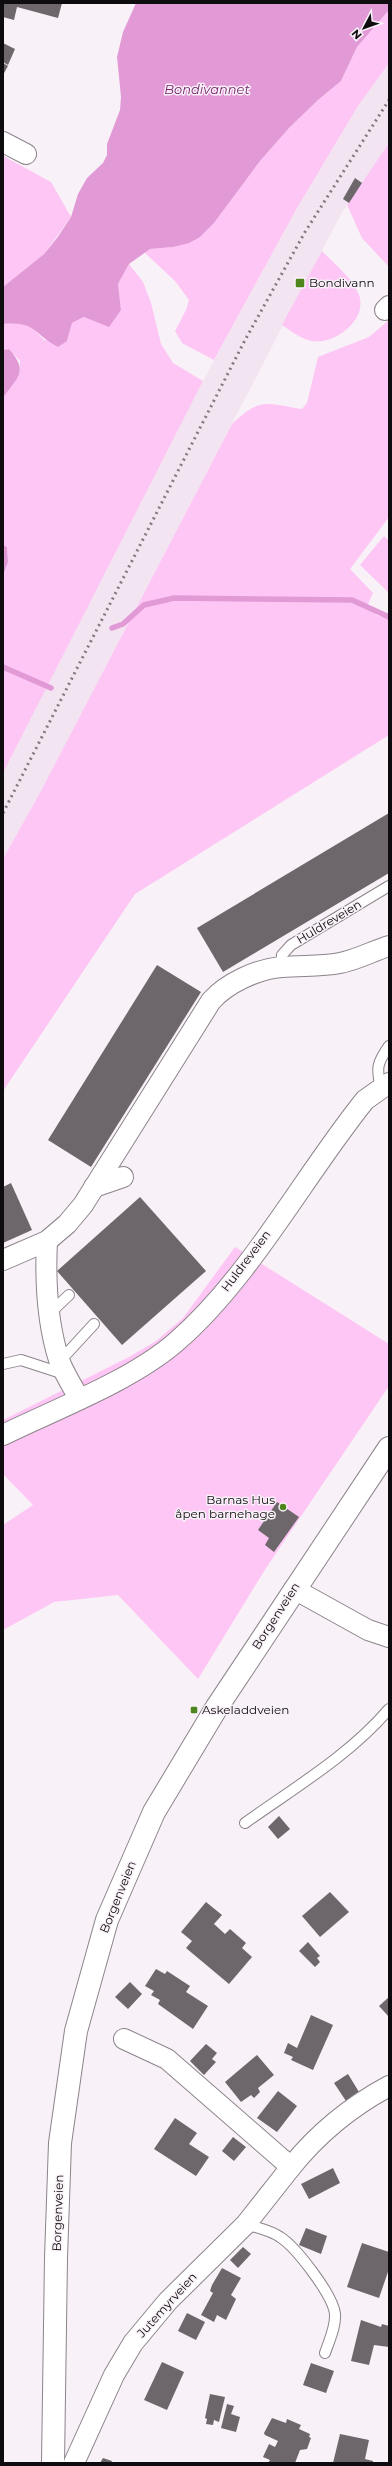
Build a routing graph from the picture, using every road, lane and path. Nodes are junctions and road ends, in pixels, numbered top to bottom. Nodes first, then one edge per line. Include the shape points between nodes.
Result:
1 (3, 142) edge
2 (26, 154) dead end
3 (389, 886) edge
4 (389, 946) edge
5 (281, 966) junction
6 (389, 1046) edge
7 (385, 1085) edge
8 (123, 1177) dead end
9 (94, 1187) junction
10 (47, 1241) junction
11 (3, 1260) edge
12 (69, 1295) dead end
13 (50, 1313) junction
14 (94, 1324) dead end
15 (3, 1364) edge
16 (64, 1369) junction
17 (79, 1398) junction
18 (3, 1434) edge
19 (389, 1448) edge
20 (294, 1589) junction
21 (389, 1637) edge
22 (389, 1709) edge
23 (245, 1823) dead end
24 (124, 2039) dead end
25 (389, 2086) edge
26 (291, 2167) junction
27 (246, 2224) junction
28 (325, 2353) dead end
29 (53, 2463) edge
30 (74, 2463) edge

1 - 2 street
3 - 5 lane, Huldreveien via 291,945 282,955
4 - 5 street via 342,963
5 - 9 street via 234,983 219,992 211,1001
6 - 7 lane, Huldreveien via 379,1060 377,1072
7 - 17 street, Huldreveien via 365,1100 351,1117 238,1274 198,1321 158,1356
8 - 9 street
9 - 10 street via 67,1224
10 - 11 street
10 - 13 street via 45,1276
12 - 13 lane
13 - 16 street
14 - 16 lane
15 - 16 lane via 21,1360
16 - 17 street
17 - 18 street, Huldreveien
19 - 20 street, Borgenveien
20 - 21 street via 368,1630
20 - 29 street, Borgenveien via 217,1707 154,1812 105,1928 76,2031 60,2143
22 - 23 lane via 352,1745
24 - 26 street via 167,2059
25 - 26 street, Jutemyrveien via 366,2098 314,2139
26 - 27 street, Jutemyrveien
27 - 28 lane via 271,2232 289,2244 328,2294 335,2313 334,2327
27 - 30 street, Jutemyrveien via 168,2301 133,2343 114,2375

